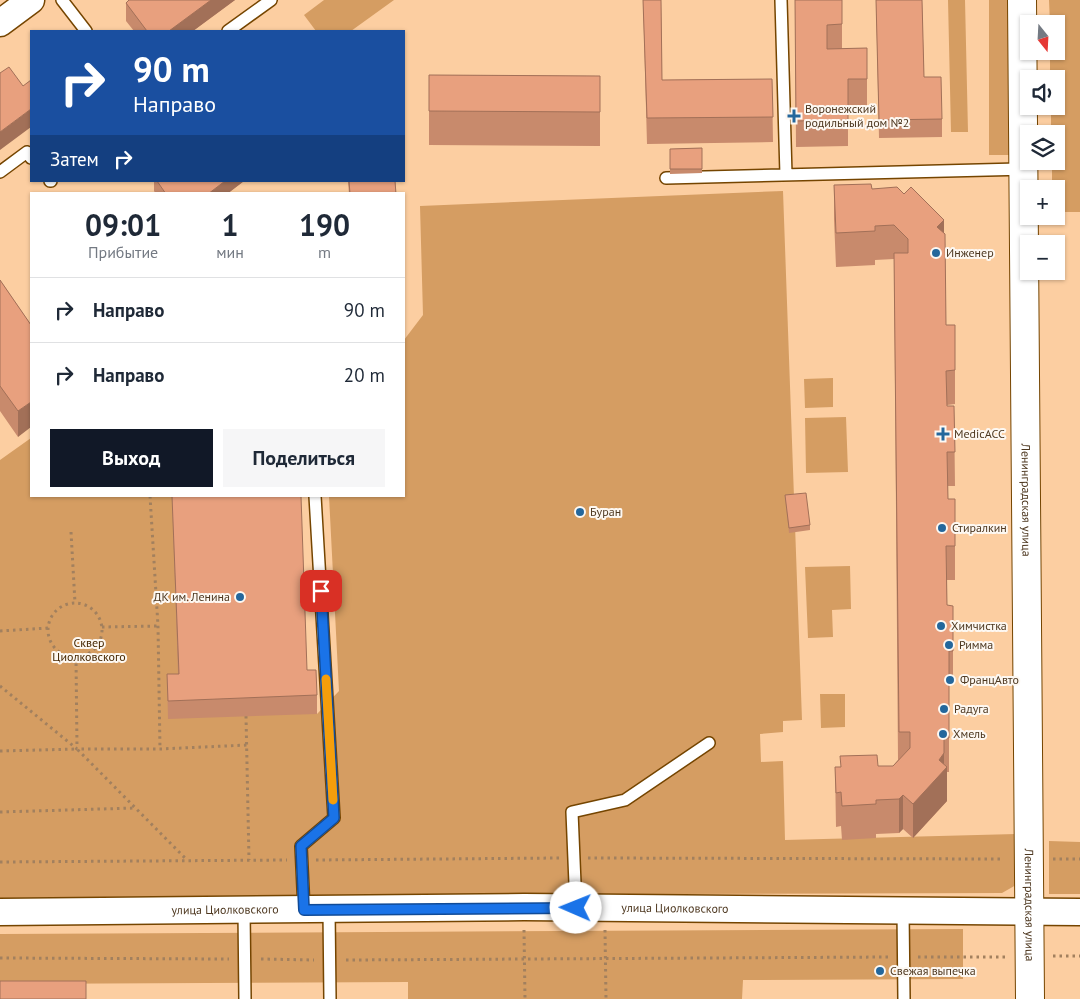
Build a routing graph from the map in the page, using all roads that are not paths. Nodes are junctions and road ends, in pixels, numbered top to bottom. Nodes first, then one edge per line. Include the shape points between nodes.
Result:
1 (32, 0) edge
2 (62, 0) edge
3 (271, 0) edge
4 (781, 0) edge
5 (1022, 0) edge
6 (0, 24) edge
7 (85, 30) edge
8 (229, 30) edge
9 (1023, 125) edge
10 (30, 157) edge
11 (1020, 169) edge
12 (1023, 170) edge
13 (0, 172) edge
14 (786, 175) junction
15 (666, 178) dead end
16 (315, 497) edge
17 (709, 743) dead end
18 (576, 908) junction
19 (244, 910) junction
20 (316, 910) junction
21 (903, 910) junction
22 (1030, 910) junction
23 (0, 912) edge
24 (1080, 912) edge
25 (245, 999) edge
26 (330, 999) edge
27 (904, 999) edge
28 (1030, 999) edge

1 - 6 street
2 - 7 lane
3 - 8 lane
4 - 14 lane
5 - 9 main road, Ленинградская улица
10 - 13 lane via 26,152
11 - 14 lane
12 - 22 main road, Ленинградская улица
14 - 15 lane
16 - 20 lane via 334,818 301,846 301,860
17 - 18 lane via 626,800 572,812
18 - 20 street, улица Циолковского
18 - 21 street, улица Циолковского
19 - 20 street, улица Циолковского
19 - 23 street, улица Циолковского
19 - 25 lane
20 - 26 lane via 329,960
21 - 22 street, улица Циолковского
21 - 27 lane
22 - 24 street, улица Циолковского
22 - 28 main road, Ленинградская улица

